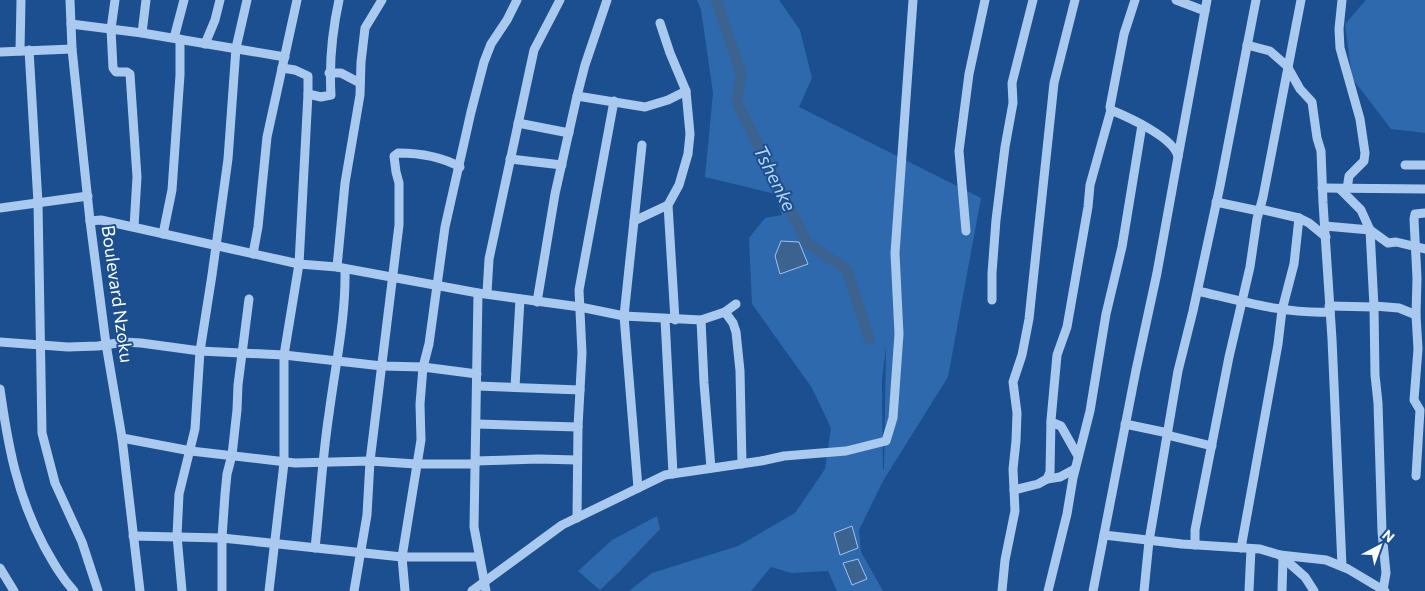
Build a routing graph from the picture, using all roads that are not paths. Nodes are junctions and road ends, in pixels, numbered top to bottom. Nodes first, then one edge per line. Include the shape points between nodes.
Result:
1 (21, 0) edge
2 (70, 0) edge
3 (115, 0) edge
4 (146, 0) edge
5 (184, 0) edge
6 (220, 0) edge
7 (248, 0) edge
8 (297, 0) edge
9 (339, 0) edge
10 (382, 0) edge
11 (517, 0) edge
12 (560, 0) edge
13 (607, 0) edge
14 (913, 0) edge
15 (985, 0) edge
16 (1033, 0) edge
17 (1075, 0) edge
18 (1135, 0) edge
19 (1176, 0) edge
20 (1207, 0) edge
21 (1256, 0) edge
22 (1301, 0) edge
23 (1342, 0) edge
24 (1204, 10) junction
25 (660, 23) dead end
26 (71, 24) junction
27 (111, 29) junction
28 (142, 33) junction
29 (177, 38) junction
30 (205, 44) junction
31 (1247, 45) junction
32 (236, 48) junction
33 (72, 49) junction
34 (25, 51) junction
35 (0, 52) edge
36 (285, 57) junction
37 (1287, 66) junction
38 (282, 68) junction
39 (329, 73) junction
40 (360, 83) junction
41 (686, 91) junction
42 (308, 94) junction
43 (577, 96) junction
44 (614, 101) junction
45 (1111, 110) junction
46 (518, 123) junction
47 (1142, 125) junction
48 (569, 133) junction
49 (642, 145) dead end
50 (1178, 157) junction
51 (510, 158) junction
52 (562, 165) junction
53 (1405, 165) dead end
54 (1425, 165) edge
55 (460, 167) junction
56 (1322, 188) junction
57 (1343, 189) junction
58 (1425, 189) edge
59 (88, 196) junction
60 (1216, 202) junction
61 (38, 203) junction
62 (668, 206) junction
63 (0, 208) edge
64 (1259, 210) junction
65 (1425, 213) edge
66 (1299, 218) junction
67 (90, 221) junction
68 (634, 221) junction
69 (1309, 223) junction
70 (1325, 226) junction
71 (134, 227) junction
72 (1370, 230) junction
73 (966, 231) dead end
74 (164, 234) junction
75 (1326, 237) junction
76 (216, 246) junction
77 (1420, 248) edge
78 (253, 254) junction
79 (299, 264) junction
80 (341, 268) junction
81 (393, 278) junction
82 (436, 285) junction
83 (1198, 291) junction
84 (482, 293) junction
85 (249, 299) dead end
86 (520, 300) junction
87 (992, 300) dead end
88 (1241, 301) junction
89 (537, 302) junction
90 (736, 304) dead end
91 (1374, 306) junction
92 (580, 307) junction
93 (1330, 309) junction
94 (1282, 310) junction
95 (725, 312) junction
96 (1416, 315) junction
97 (624, 316) junction
98 (665, 319) junction
99 (675, 320) junction
100 (701, 320) junction
101 (0, 342) edge
102 (106, 344) junction
103 (42, 345) junction
104 (1421, 347) edge
105 (200, 351) junction
106 (243, 354) junction
107 (284, 355) junction
108 (336, 361) junction
109 (382, 366) junction
110 (423, 367) junction
111 (477, 374) junction
112 (477, 386) junction
113 (515, 387) junction
114 (0, 388) edge
115 (580, 390) junction
116 (1051, 422) junction
117 (477, 424) junction
118 (1125, 424) junction
119 (578, 427) junction
120 (1167, 434) junction
121 (122, 438) junction
122 (1212, 446) junction
123 (191, 451) junction
124 (232, 455) junction
125 (1078, 456) junction
126 (577, 460) junction
127 (370, 461) junction
128 (284, 463) junction
129 (322, 463) junction
130 (475, 463) junction
131 (416, 464) junction
132 (742, 464) junction
133 (711, 468) junction
134 (1075, 469) junction
135 (673, 474) junction
136 (1416, 476) dead end
137 (1047, 479) junction
138 (638, 488) junction
139 (1014, 490) junction
140 (577, 518) junction
141 (1104, 535) junction
142 (133, 536) junction
143 (177, 536) junction
144 (222, 538) junction
145 (1149, 540) junction
146 (274, 543) junction
147 (1195, 545) junction
148 (315, 548) junction
149 (1241, 548) junction
150 (1251, 549) junction
151 (362, 552) junction
152 (402, 557) junction
153 (479, 557) junction
154 (1282, 557) junction
155 (1342, 566) junction
156 (0, 568) edge
157 (486, 587) edge
158 (14, 591) edge
159 (74, 591) edge
160 (98, 591) edge
161 (140, 591) edge
162 (182, 591) edge
163 (222, 591) edge
164 (269, 591) edge
165 (354, 591) edge
166 (405, 591) edge
167 (472, 591) edge
168 (1002, 591) edge
169 (1048, 591) edge
170 (1093, 591) edge
171 (1144, 591) edge
172 (1249, 591) edge
173 (1282, 591) edge
174 (1314, 591) edge
175 (1384, 591) edge

1 - 34 street
2 - 26 street, Boulevard Nzoku
3 - 27 street
4 - 28 street
5 - 29 street
6 - 30 street
7 - 32 street
8 - 36 street
9 - 39 street
10 - 40 street via 365,28
11 - 55 street via 484,62
12 - 46 street via 534,50
13 - 43 street
14 - 132 street via 895,253 899,334 893,418 886,441 846,451 784,456
15 - 73 street via 969,74 959,151
16 - 87 street via 1012,83 1013,103 996,220
17 - 139 street via 1054,83 1029,319 1013,382 1017,413
18 - 45 street via 1124,34
19 - 24 street
20 - 24 street
21 - 31 street
22 - 37 street
23 - 57 street via 1340,48 1360,119 1365,153 1364,161 1349,176
24 - 50 street
25 - 41 street
26 - 27 street
26 - 33 street, Boulevard Nzoku
27 - 28 street
27 - 71 street via 113,68 116,72 130,74 137,177
28 - 29 street
29 - 30 street
29 - 74 street via 180,75 172,190
30 - 32 street
31 - 37 street via 1270,51
31 - 60 street
32 - 36 street
32 - 76 street via 228,159
33 - 34 street
33 - 59 street, Boulevard Nzoku
34 - 35 street
34 - 61 street
36 - 38 street
37 - 56 street via 1312,102 1321,151
37 - 64 street
38 - 42 street via 308,76
38 - 78 street via 267,137
39 - 40 street via 341,73
39 - 42 street via 330,96
40 - 80 street via 345,184
41 - 44 street via 645,106
41 - 62 street via 690,134 688,154 679,185
42 - 79 street
43 - 44 street
43 - 48 street
44 - 92 street via 583,265
45 - 47 street
45 - 116 street via 1090,186 1067,327 1057,355
46 - 48 street
46 - 51 street
47 - 50 street via 1176,150
47 - 125 street via 1122,247
48 - 52 street
49 - 68 street
50 - 118 street
51 - 52 street
51 - 84 street
52 - 89 street
53 - 54 street
55 - 81 street via 409,153 398,152 394,156 399,183 399,225
55 - 82 street
56 - 57 street
56 - 70 street
57 - 58 street
57 - 72 street via 1362,210
59 - 61 street
59 - 67 street, Boulevard Nzoku
60 - 64 street
60 - 83 street
61 - 63 street
61 - 103 street
62 - 68 street
62 - 99 street
64 - 66 street
64 - 88 street
65 - 77 street via 1414,216
66 - 69 street
66 - 94 street via 1294,264
67 - 71 street
67 - 102 street, Boulevard Nzoku
68 - 97 street
69 - 70 street
69 - 75 street
70 - 72 street
70 - 75 street
71 - 74 street
72 - 77 street via 1388,243
72 - 91 street
74 - 76 street
75 - 93 street
76 - 78 street
76 - 105 street
77 - 96 street
78 - 79 street
79 - 80 street
79 - 107 street
80 - 81 street
80 - 108 street via 345,290
81 - 82 street
81 - 109 street
82 - 84 street
82 - 110 street
83 - 88 street
83 - 120 street via 1178,371
84 - 86 street
84 - 111 street
85 - 106 street
86 - 89 street
86 - 113 street
88 - 94 street
88 - 122 street
89 - 92 street
90 - 95 street
91 - 93 street
91 - 96 street via 1399,308
91 - 175 street via 1386,573
92 - 97 street
92 - 115 street
93 - 94 street
93 - 155 street
94 - 149 street
95 - 100 street
95 - 132 street via 736,332
96 - 104 street
97 - 98 street
97 - 138 street
98 - 99 street
98 - 135 street
99 - 100 street
100 - 133 street
101 - 103 street
102 - 103 street via 89,347
102 - 105 street via 141,343
102 - 121 street, Boulevard Nzoku
103 - 160 street via 41,419 44,440 55,483 82,542
104 - 136 street via 1414,400 1420,410
105 - 106 street
105 - 123 street
106 - 107 street
106 - 124 street
107 - 108 street
107 - 128 street
108 - 109 street
108 - 129 street
109 - 110 street
109 - 127 street
110 - 111 street
110 - 131 street via 421,440
111 - 112 street
112 - 113 street
112 - 117 street
113 - 115 street
114 - 159 street via 8,446 22,499 61,576
115 - 119 street
116 - 125 street via 1061,426
116 - 137 street
117 - 119 street
117 - 130 street
118 - 120 street
118 - 141 street
119 - 126 street
120 - 122 street
120 - 145 street
121 - 123 street
121 - 142 street, Boulevard Nzoku
122 - 147 street
123 - 124 street
123 - 143 street via 182,480
124 - 128 street
124 - 144 street
125 - 134 street
126 - 130 street
126 - 140 street
127 - 129 street
127 - 131 street
127 - 151 street
128 - 129 street
128 - 146 street
129 - 148 street
130 - 131 street
130 - 153 street via 474,527
131 - 152 street
132 - 133 street
133 - 135 street
134 - 137 street
134 - 169 street
135 - 138 street
137 - 139 street
138 - 140 street
139 - 168 street via 1015,511
140 - 157 street via 540,541
141 - 145 street
141 - 170 street
142 - 143 street
142 - 161 street, Boulevard Nzoku
143 - 144 street
143 - 162 street
144 - 146 street
144 - 163 street
145 - 147 street
145 - 171 street
146 - 148 street
146 - 164 street
147 - 149 street
148 - 151 street
149 - 150 street
150 - 154 street
150 - 172 street
151 - 152 street
151 - 165 street
152 - 153 street
152 - 166 street
153 - 157 street
154 - 155 street via 1326,560
154 - 173 street
154 - 174 street via 1305,577
155 - 175 street
156 - 158 street
157 - 167 street

